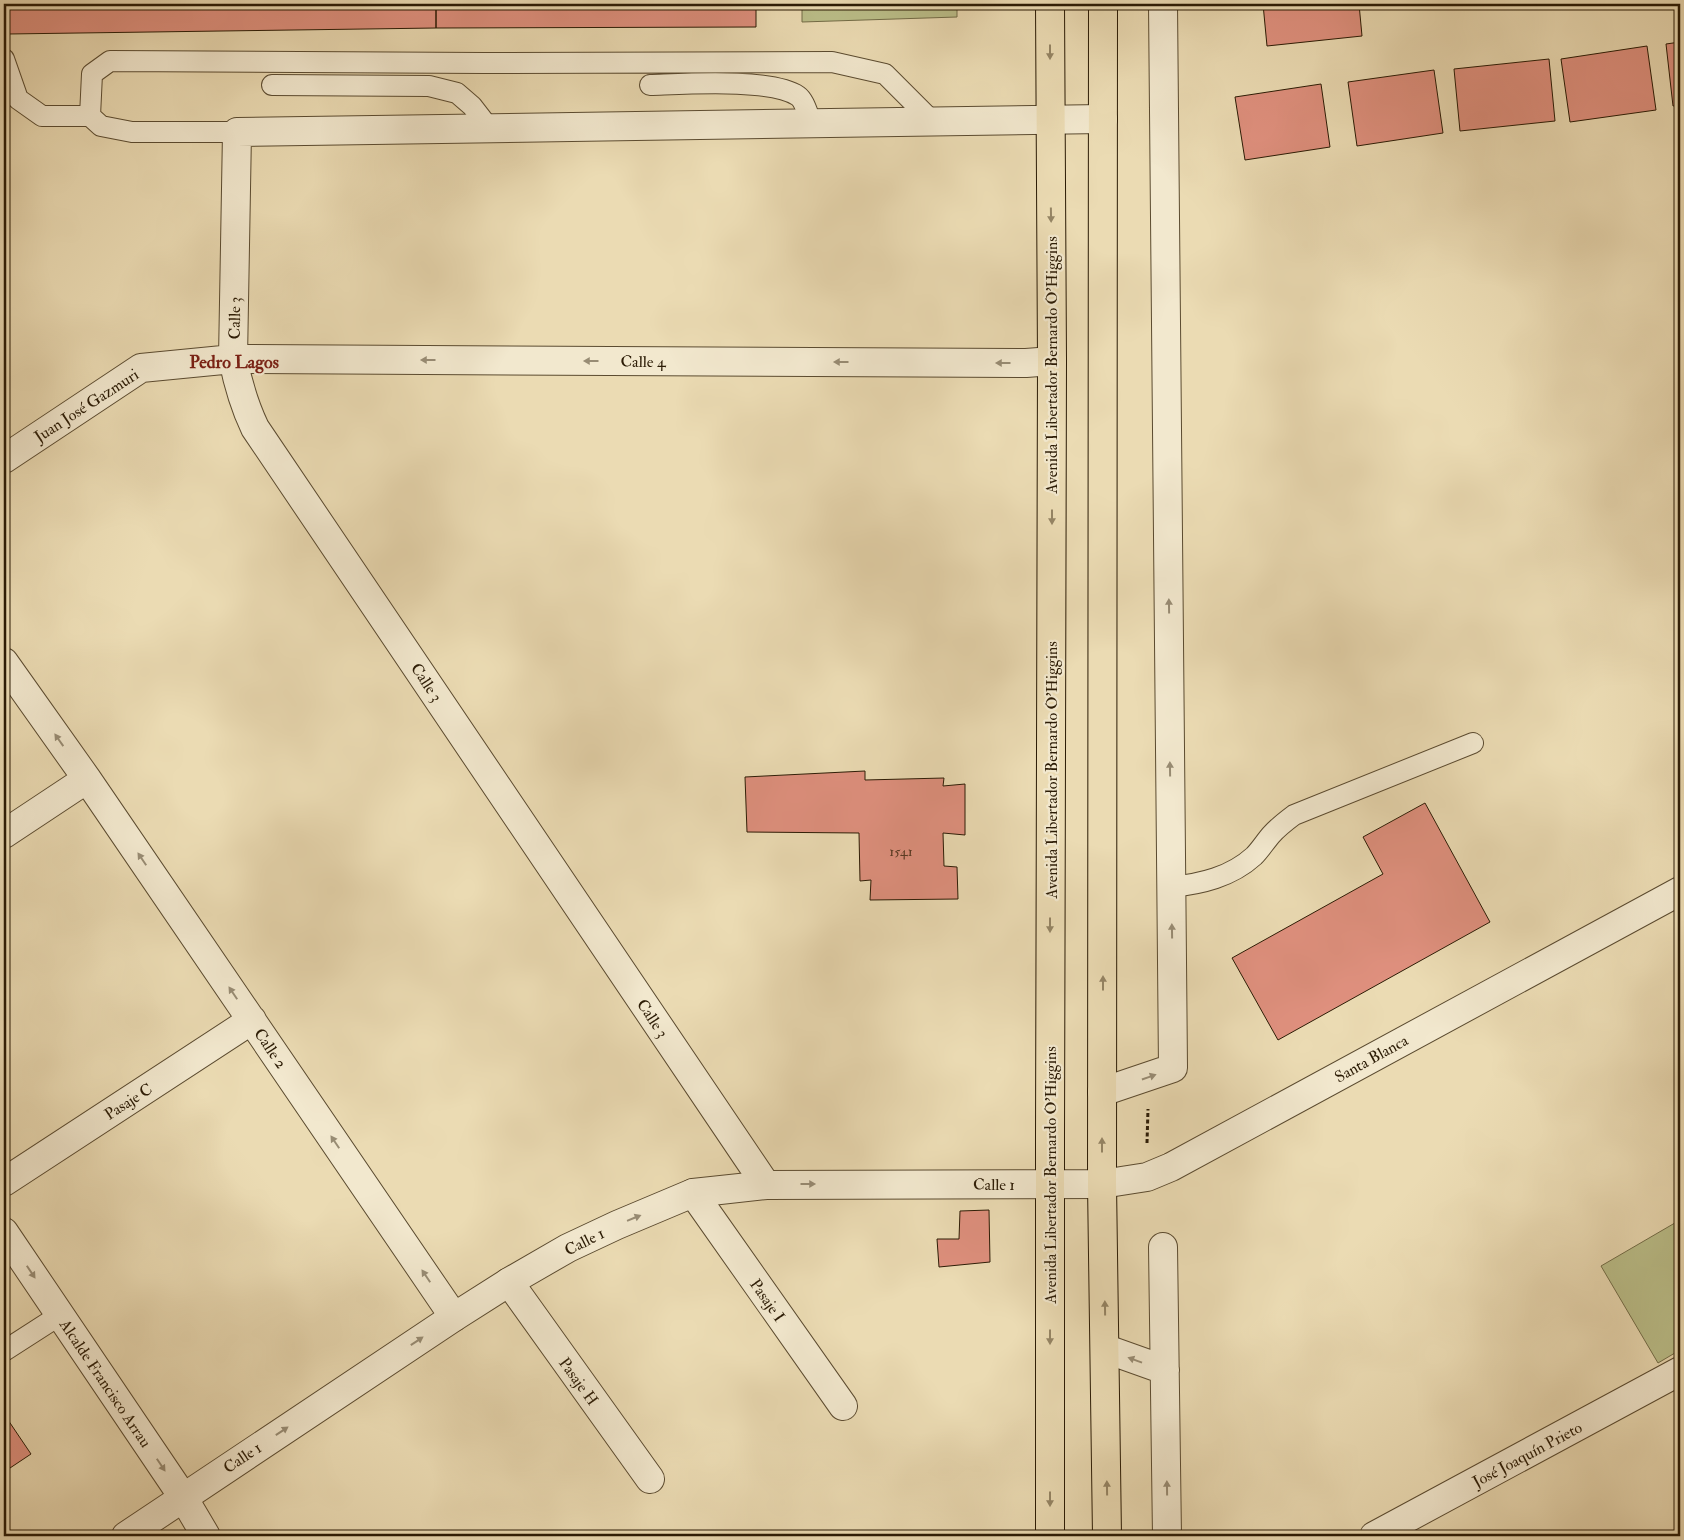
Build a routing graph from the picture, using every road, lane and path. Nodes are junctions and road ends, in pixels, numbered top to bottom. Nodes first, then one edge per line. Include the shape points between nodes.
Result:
1 (1050, 4) edge
2 (1103, 4) edge
3 (1163, 4) edge
4 (4, 59) edge
5 (272, 85) dead end
6 (650, 85) dead end
7 (90, 116) junction
8 (1103, 119) junction
9 (1050, 120) junction
10 (933, 122) junction
11 (812, 123) junction
12 (489, 128) junction
13 (237, 132) junction
14 (233, 359) junction
15 (1052, 362) junction
16 (4, 459) edge
17 (4, 662) edge
18 (1473, 743) dead end
19 (87, 779) junction
20 (4, 834) edge
21 (1171, 887) junction
22 (1680, 890) edge
23 (252, 1020) junction
24 (1102, 1092) junction
25 (4, 1182) edge
26 (1050, 1183) junction
27 (1102, 1184) junction
28 (766, 1185) junction
29 (693, 1193) junction
30 (4, 1232) edge
31 (1163, 1247) dead end
32 (508, 1282) junction
33 (60, 1315) junction
34 (454, 1317) junction
35 (1106, 1349) junction
36 (4, 1351) edge
37 (1165, 1370) junction
38 (1680, 1371) edge
39 (843, 1406) dead end
40 (650, 1479) dead end
41 (183, 1497) junction
42 (126, 1536) edge
43 (206, 1536) edge
44 (1050, 1536) edge
45 (1107, 1536) edge
46 (1167, 1536) edge
47 (1374, 1536) edge

1 -> 9 main road, Avenida Libertador Bernardo O'Higgins
2 - 8 main road
21 -> 3 street
4 - 7 lane via 18,99 42,116
5 - 12 lane via 429,86 457,93
6 - 11 lane via 742,84 786,90 800,97
7 - 10 lane via 92,74 110,61 832,62 885,74
7 - 13 lane via 101,126 132,132
8 - 9 street
24 -> 8 main road
9 - 10 street
9 -> 15 main road, Avenida Libertador Bernardo O'Higgins
10 - 11 street
11 - 12 street
12 - 13 street
13 - 14 street, Calle 3
15 -> 14 street, Calle 4
14 - 16 street, Juan José Gazmuri via 141,368
14 - 28 street, Calle 3 via 245,409 255,428
15 -> 26 main road, Avenida Libertador Bernardo O'Higgins
19 -> 17 street, Calle 2
18 - 21 lane via 1294,815 1235,870 1193,885
19 - 20 street
23 -> 19 street, Calle 2
24 -> 21 street via 1173,1068
22 - 27 street, Santa Blanca via 1171,1167 1147,1176
23 - 25 street, Pasaje C
34 -> 23 street, Calle 2
27 -> 24 main road
26 - 27 street, Santa Blanca
28 -> 26 street, Calle 1
26 -> 44 main road, Avenida Libertador Bernardo O'Higgins
35 -> 27 main road
28 - 29 street, Calle 1
32 -> 29 street, Calle 1 via 568,1248
29 - 39 street, Pasaje I
30 -> 33 street, Alcalde Francisco Arrau
31 - 37 street
32 - 34 street, Calle 1
32 - 40 street, Pasaje H
33 - 36 lane
33 -> 41 street, Alcalde Francisco Arrau
41 -> 34 street, Calle 1
37 -> 35 street
45 -> 35 main road
46 -> 37 street
38 - 47 street, José Joaquín Prieto
41 - 42 street, Calle 1
41 - 43 street, Alcalde Francisco Arrau

